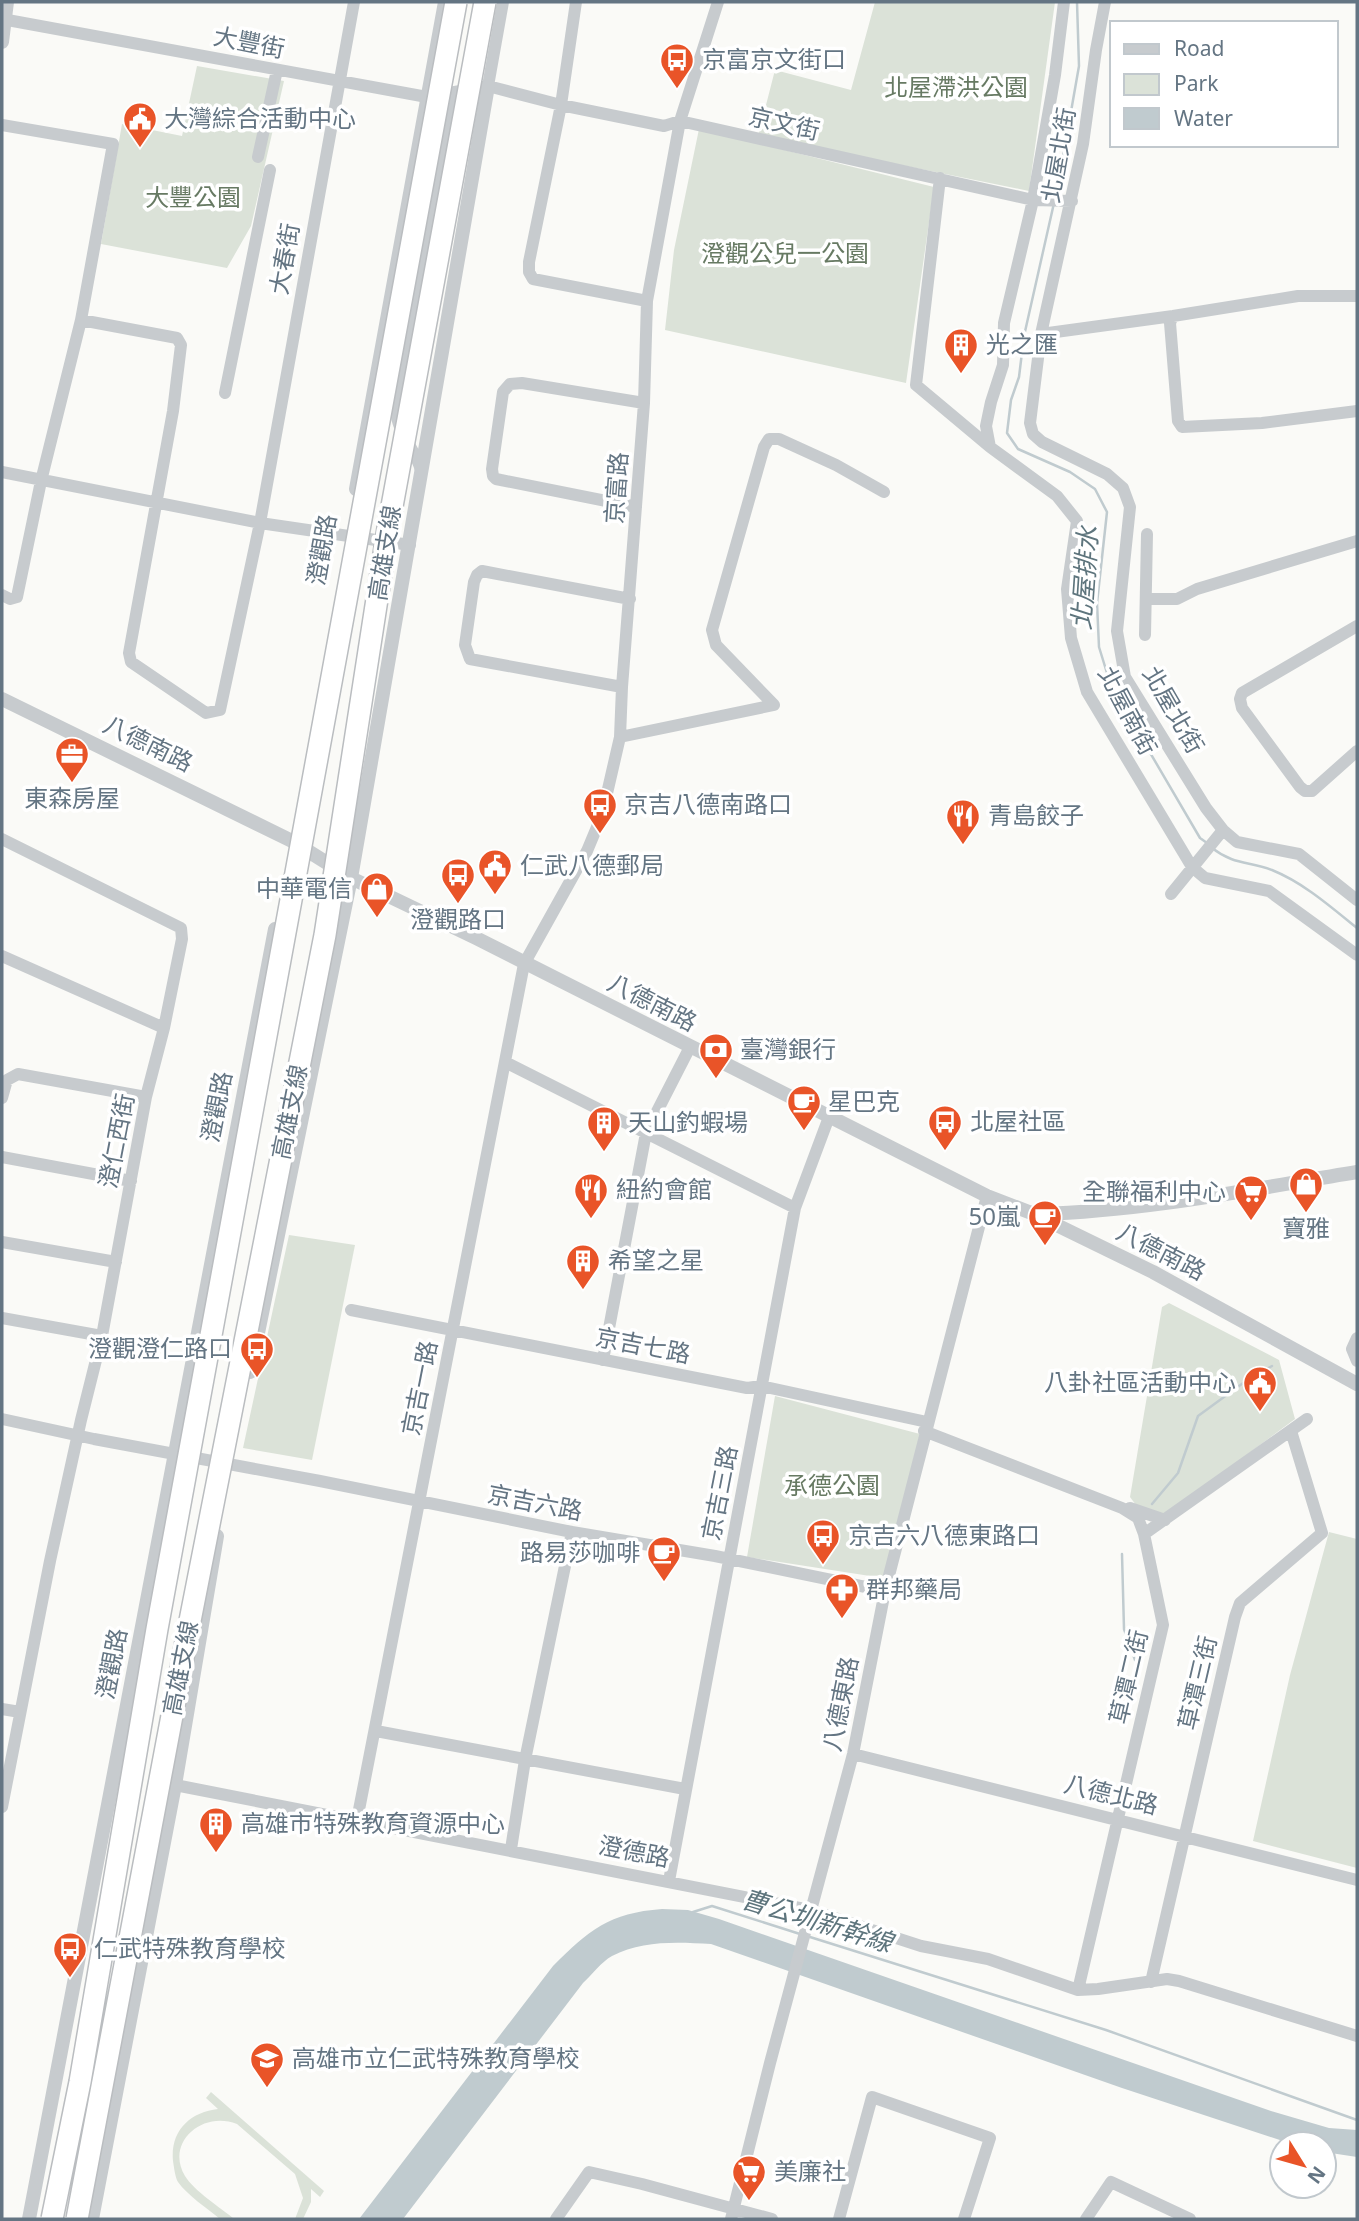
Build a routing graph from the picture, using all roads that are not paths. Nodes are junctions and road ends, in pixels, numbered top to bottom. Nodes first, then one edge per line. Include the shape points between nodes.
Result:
1 (8, 2) edge
2 (352, 2) edge
3 (444, 2) edge
4 (456, 2) edge
5 (485, 2) edge
6 (503, 2) edge
7 (576, 2) edge
8 (718, 2) edge
9 (1064, 2) edge
10 (1105, 2) edge
11 (3, 20) edge
12 (2, 42) edge
13 (277, 70) junction
14 (338, 81) junction
15 (488, 86) junction
16 (455, 92) junction
17 (427, 97) junction
18 (561, 105) junction
19 (680, 121) junction
20 (2, 125) edge
21 (258, 157) dead end
22 (270, 170) dead end
23 (940, 178) junction
24 (1036, 200) junction
25 (1067, 202) junction
26 (1357, 296) edge
27 (648, 301) junction
28 (1173, 316) junction
29 (81, 320) junction
30 (1041, 334) junction
31 (225, 393) dead end
32 (644, 404) junction
33 (1357, 411) edge
34 (990, 447) junction
35 (2, 472) edge
36 (422, 474) junction
37 (41, 481) junction
38 (884, 492) dead end
39 (155, 503) junction
40 (636, 507) junction
41 (260, 523) junction
42 (1147, 534) dead end
43 (348, 535) junction
44 (1357, 541) edge
45 (410, 545) junction
46 (2, 594) edge
47 (630, 599) junction
48 (1146, 599) junction
49 (1357, 626) edge
50 (1145, 635) dead end
51 (622, 687) junction
52 (2, 699) edge
53 (620, 737) junction
54 (1357, 751) edge
55 (1220, 833) junction
56 (2, 839) edge
57 (292, 841) junction
58 (1195, 863) junction
59 (351, 878) junction
60 (1171, 894) dead end
61 (1357, 900) edge
62 (1357, 955) edge
63 (2, 956) edge
64 (524, 964) junction
65 (164, 1028) junction
66 (690, 1047) junction
67 (505, 1062) junction
68 (146, 1097) junction
69 (2, 1098) edge
70 (829, 1117) junction
71 (646, 1133) junction
72 (2, 1157) edge
73 (1357, 1172) edge
74 (131, 1181) junction
75 (986, 1196) junction
76 (795, 1208) junction
77 (1034, 1214) junction
78 (2, 1242) edge
79 (116, 1262) junction
80 (351, 1310) dead end
81 (2, 1318) edge
82 (453, 1330) junction
83 (102, 1336) junction
84 (1354, 1343) edge
85 (603, 1360) junction
86 (1357, 1362) edge
87 (1357, 1384) edge
88 (761, 1386) junction
89 (2, 1419) edge
90 (1307, 1419) dead end
91 (926, 1427) junction
92 (1292, 1431) junction
93 (78, 1435) junction
94 (176, 1455) junction
95 (230, 1465) junction
96 (419, 1501) junction
97 (1122, 1507) junction
98 (1165, 1520) junction
99 (572, 1532) junction
100 (1144, 1534) junction
101 (729, 1559) junction
102 (885, 1591) junction
103 (2, 1709) edge
104 (20, 1712) junction
105 (376, 1731) junction
106 (853, 1754) junction
107 (525, 1760) junction
108 (175, 1785) junction
109 (685, 1789) junction
110 (2, 1807) edge
111 (1118, 1819) junction
112 (357, 1820) junction
113 (1184, 1835) junction
114 (510, 1849) junction
115 (1357, 1880) edge
116 (669, 1881) junction
117 (810, 1910) junction
118 (1151, 1982) junction
119 (1077, 1990) junction
120 (1357, 2036) edge
121 (732, 2214) edge
122 (29, 2219) edge
123 (52, 2219) edge
124 (77, 2219) edge
125 (92, 2219) edge
126 (556, 2219) edge
127 (772, 2219) edge
128 (839, 2219) edge
129 (964, 2219) edge
130 (1086, 2219) edge
131 (1190, 2219) edge

1 - 11 street
2 - 14 street, 大春街
3 - 17 street, 澄觀路
4 - 123 highway, 高雄支線, bridge
5 - 124 highway, 高雄支線, bridge via 388,528 325,935 187,1631
6 - 15 street
7 - 18 street
8 - 19 street, 京富路
9 - 24 street
10 - 25 street, 北屋北街 via 1083,145
11 - 12 street
11 - 13 street, 大豐街
13 - 14 street, 大豐街
13 - 21 street
14 - 17 street, 大豐街
14 - 41 street, 大春街
15 - 16 street, 大豐街
15 - 18 street, 京文街
15 - 36 street
16 - 17 street, 大豐街
16 - 36 street via 396,410 397,422
17 - 43 street, 澄觀路
18 - 19 street, 京文街 via 664,126
18 - 27 street via 529,272 533,279
19 - 23 street, 京文街
19 - 27 street, 京富路
20 - 29 street via 113,144
22 - 31 street
23 - 24 street, 京文街
23 - 34 street, 北屋南街 via 916,385
24 - 25 street, 京文街
24 - 34 street via 1004,323 1003,365 986,426
25 - 30 street, 北屋北街
26 - 28 street via 1298,296
27 - 32 street, 京富路
28 - 30 street
28 - 33 street via 1170,323 1182,427
29 - 37 street
29 - 39 street via 180,340 173,411
30 - 55 street, 北屋北街 via 1030,423 1033,434 1107,474 1123,488 1130,507 1117,631 1125,677
32 - 40 street, 京富路
32 - 40 street via 510,384 503,392 492,468 496,479
34 - 58 street, 北屋南街 via 1057,496 1077,521 1067,589 1071,638 1087,692
35 - 37 street
36 - 45 street
37 - 39 street
37 - 46 street via 17,597
38 - 53 street via 825,460 779,439 769,439 712,630 716,645 774,705
39 - 41 street
39 - 41 street, 大春街 via 131,662 206,713 220,710
40 - 47 street, 京富路
41 - 43 street
42 - 48 street
43 - 45 street
43 - 57 street, 澄觀路
44 - 48 street via 1177,599
45 - 59 street
47 - 51 street, 京富路
47 - 51 street via 482,571 474,582 465,645 470,659
48 - 50 street
49 - 54 street via 1242,693 1240,699 1242,708 1305,791
51 - 53 street, 京富路
52 - 57 street, 八德南路
53 - 64 street, 京富路 via 587,851
55 - 58 street
55 - 61 street, 北屋北街 via 1237,842 1299,854
56 - 65 street, 澄仁西街 via 181,928
57 - 59 street, 八德南路
57 - 94 street, 澄觀路
58 - 60 street
58 - 62 street via 1205,878 1269,891
59 - 64 street, 八德南路
59 - 95 street
63 - 65 street
64 - 66 street, 八德南路
64 - 67 street, 京吉一路
65 - 68 street, 澄仁西街
66 - 70 street, 八德南路
66 - 71 street
67 - 71 street
67 - 82 street, 京吉一路
68 - 69 street via 18,1074 7,1080
68 - 74 street, 澄仁西街
70 - 75 street, 八德南路
70 - 76 street, 京吉三路
71 - 76 street
71 - 85 street
72 - 74 street
73 - 77 street via 1125,1209
74 - 79 street, 澄仁西街
75 - 77 street, 八德南路
75 - 91 street, 八德東路
76 - 88 street, 京吉三路
77 - 87 street, 八德南路 via 1153,1272
78 - 79 street
79 - 83 street, 澄仁西街
80 - 82 street, 京吉七路
81 - 83 street
82 - 85 street, 京吉七路
82 - 96 street, 京吉一路
83 - 93 street, 澄仁西街
84 - 86 street
85 - 88 street, 京吉七路 via 747,1388
88 - 91 street, 京吉七路
88 - 101 street, 京吉三路
89 - 93 street, 京吉六路
90 - 92 street
91 - 97 street, 草潭二街
91 - 102 street, 八德東路
92 - 98 street
92 - 113 street, 草潭三街 via 1322,1534 1240,1603
93 - 94 street, 京吉六路
93 - 104 street, 澄仁西街
94 - 95 street, 京吉六路
94 - 122 street, 澄觀路
95 - 96 street, 京吉六路
95 - 108 street
96 - 99 street, 京吉六路
96 - 105 street, 京吉一路
97 - 98 street
97 - 100 street, 草潭二街 via 1138,1518
98 - 100 street
99 - 101 street, 京吉六路
99 - 107 street
100 - 111 street, 草潭二街 via 1163,1625
101 - 102 street, 京吉六路
101 - 109 street, 京吉三路
102 - 106 street, 八德東路
103 - 104 street
104 - 110 street, 澄仁西街
105 - 107 street
105 - 112 street, 京吉一路
106 - 111 street, 八德北路
106 - 117 street, 八德東路
107 - 109 street
107 - 114 street
108 - 112 street, 澄德路
108 - 125 street
109 - 116 street, 京吉三路
111 - 113 street, 八德北路
111 - 119 street, 草潭二街
112 - 114 street, 澄德路
113 - 115 street, 八德北路
113 - 118 street, 草潭三街
114 - 116 street, 澄德路
116 - 117 street, 澄德路
117 - 119 street, 澄德路 via 921,1946 988,1959
117 - 121 street, 八德東路
118 - 119 street
118 - 120 street via 1179,1981
121 - 126 street via 589,2172
121 - 127 street
128 - 129 street via 872,2098 990,2138
130 - 131 street via 1111,2182

